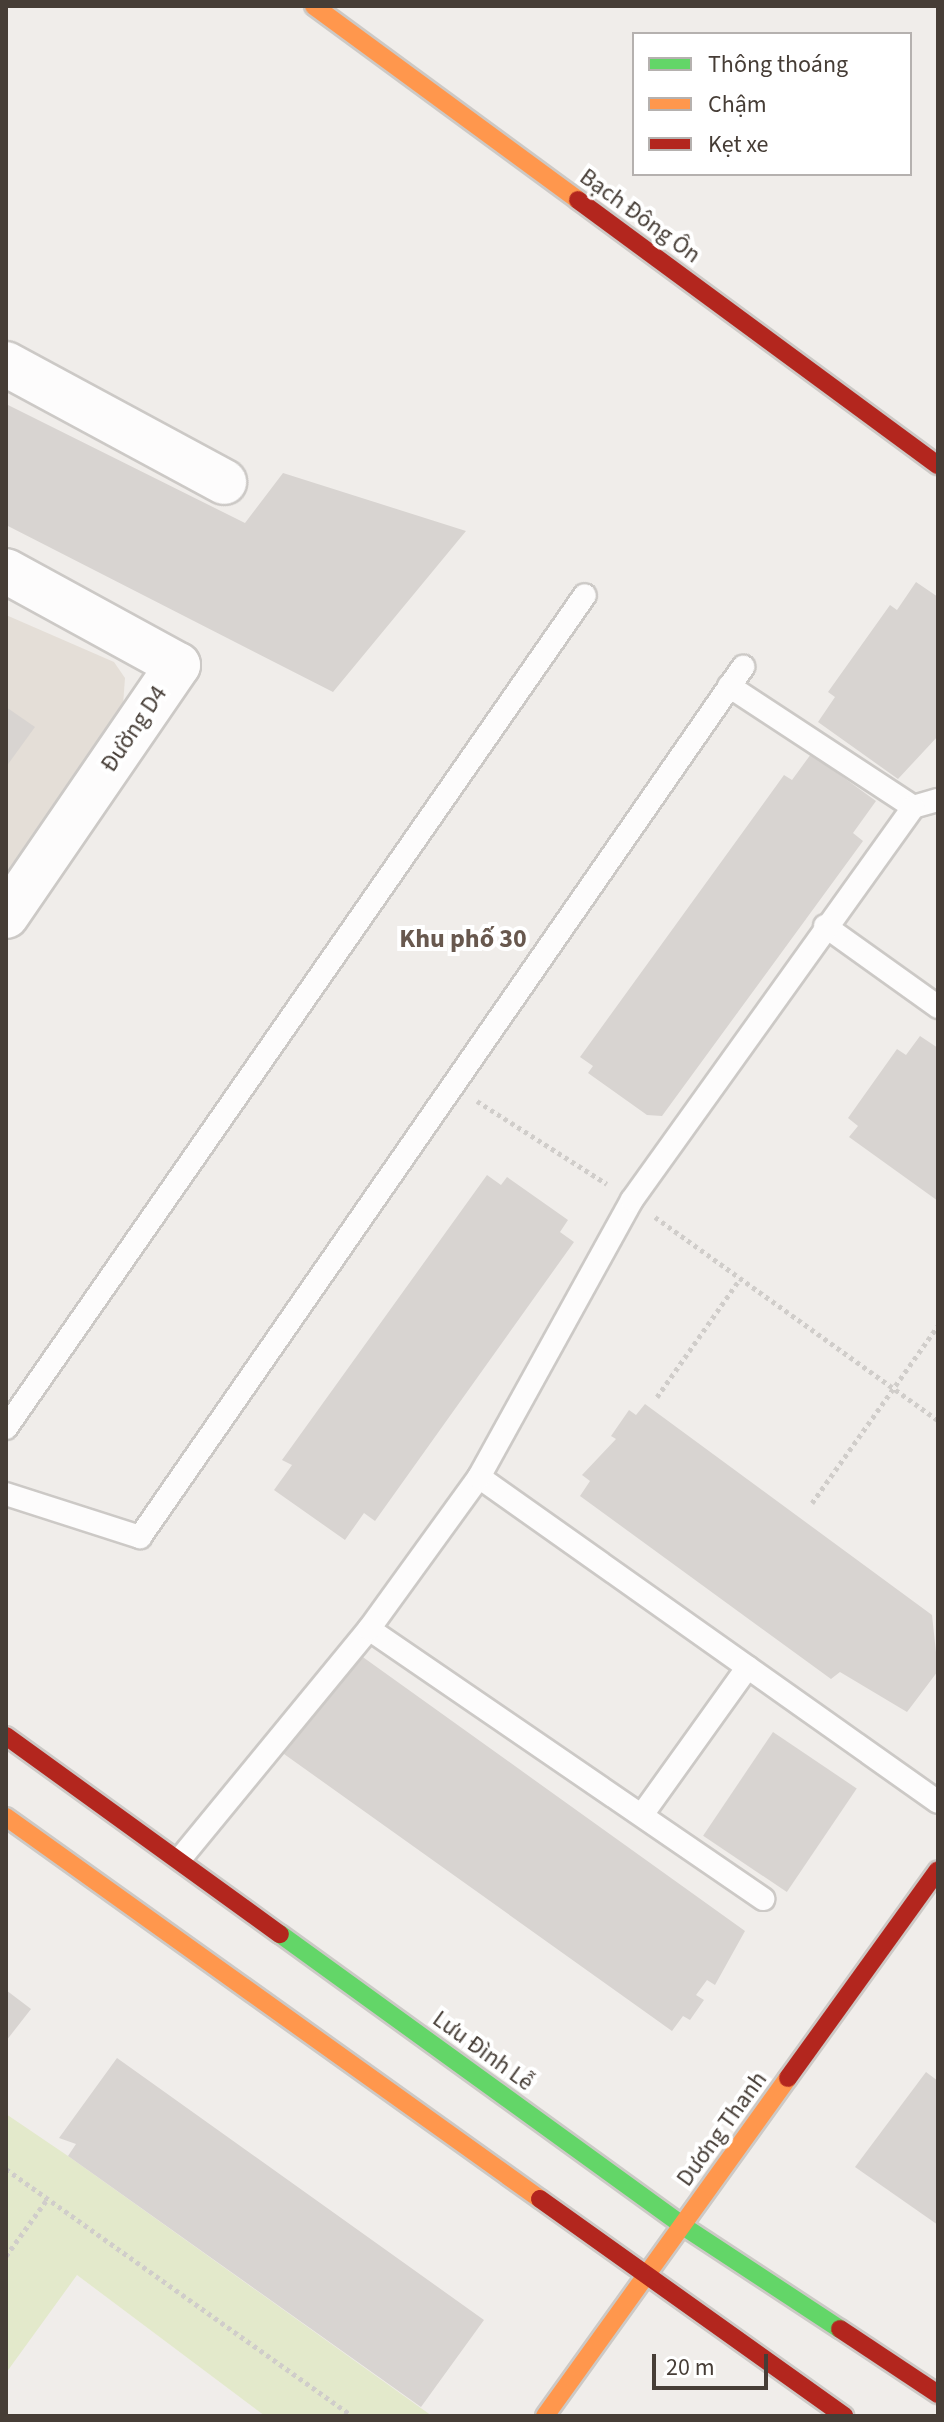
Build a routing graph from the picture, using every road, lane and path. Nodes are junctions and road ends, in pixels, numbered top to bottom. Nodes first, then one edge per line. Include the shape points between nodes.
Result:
1 (314, 6) edge
2 (6, 364) edge
3 (938, 465) edge
4 (224, 482) dead end
5 (6, 571) edge
6 (585, 595) dead end
7 (743, 667) dead end
8 (729, 686) junction
9 (938, 800) edge
10 (913, 807) junction
11 (6, 916) edge
12 (825, 926) junction
13 (938, 1007) edge
14 (453, 1085) junction
15 (632, 1200) junction
16 (740, 1279) junction
17 (938, 1326) edge
18 (893, 1388) junction
19 (657, 1397) dead end
20 (938, 1420) edge
21 (6, 1428) edge
22 (479, 1477) junction
23 (6, 1494) edge
24 (812, 1503) dead end
25 (369, 1629) junction
26 (748, 1667) junction
27 (6, 1736) edge
28 (938, 1802) edge
29 (644, 1812) junction
30 (6, 1817) edge
31 (180, 1859) junction
32 (938, 1870) edge
33 (764, 1899) dead end
34 (6, 2169) edge
35 (48, 2198) junction
36 (683, 2226) junction
37 (6, 2256) edge
38 (643, 2278) junction
39 (938, 2394) edge
40 (352, 2416) edge
41 (545, 2416) edge
42 (844, 2416) edge

1 - 3 street, Bạch Đông Ôn
2 - 4 street
5 - 11 street, Đường D4 via 178,665
6 - 21 lane
7 - 8 lane
8 - 10 lane
8 - 14 lane
9 - 10 lane
10 - 12 lane
12 - 13 lane
12 - 15 lane
14 - 15 path
14 - 23 lane via 140,1537
15 - 16 path
15 - 22 lane
16 - 18 path
16 - 19 path
17 - 18 path
18 - 20 path
18 - 24 path
22 - 25 lane
22 - 26 lane
25 - 29 lane
25 - 31 lane
26 - 28 lane
26 - 29 lane
27 - 31 street, Lưu Đình Lễ
29 - 33 lane
30 - 38 street
31 - 36 street, Lưu Đình Lễ
32 - 36 street, Dương Thanh
34 - 35 path
35 - 37 path
35 - 40 path
36 - 38 street, Dương Thanh
36 - 39 street, Lưu Đình Lễ
38 - 41 street, Dương Thanh
38 - 42 street

